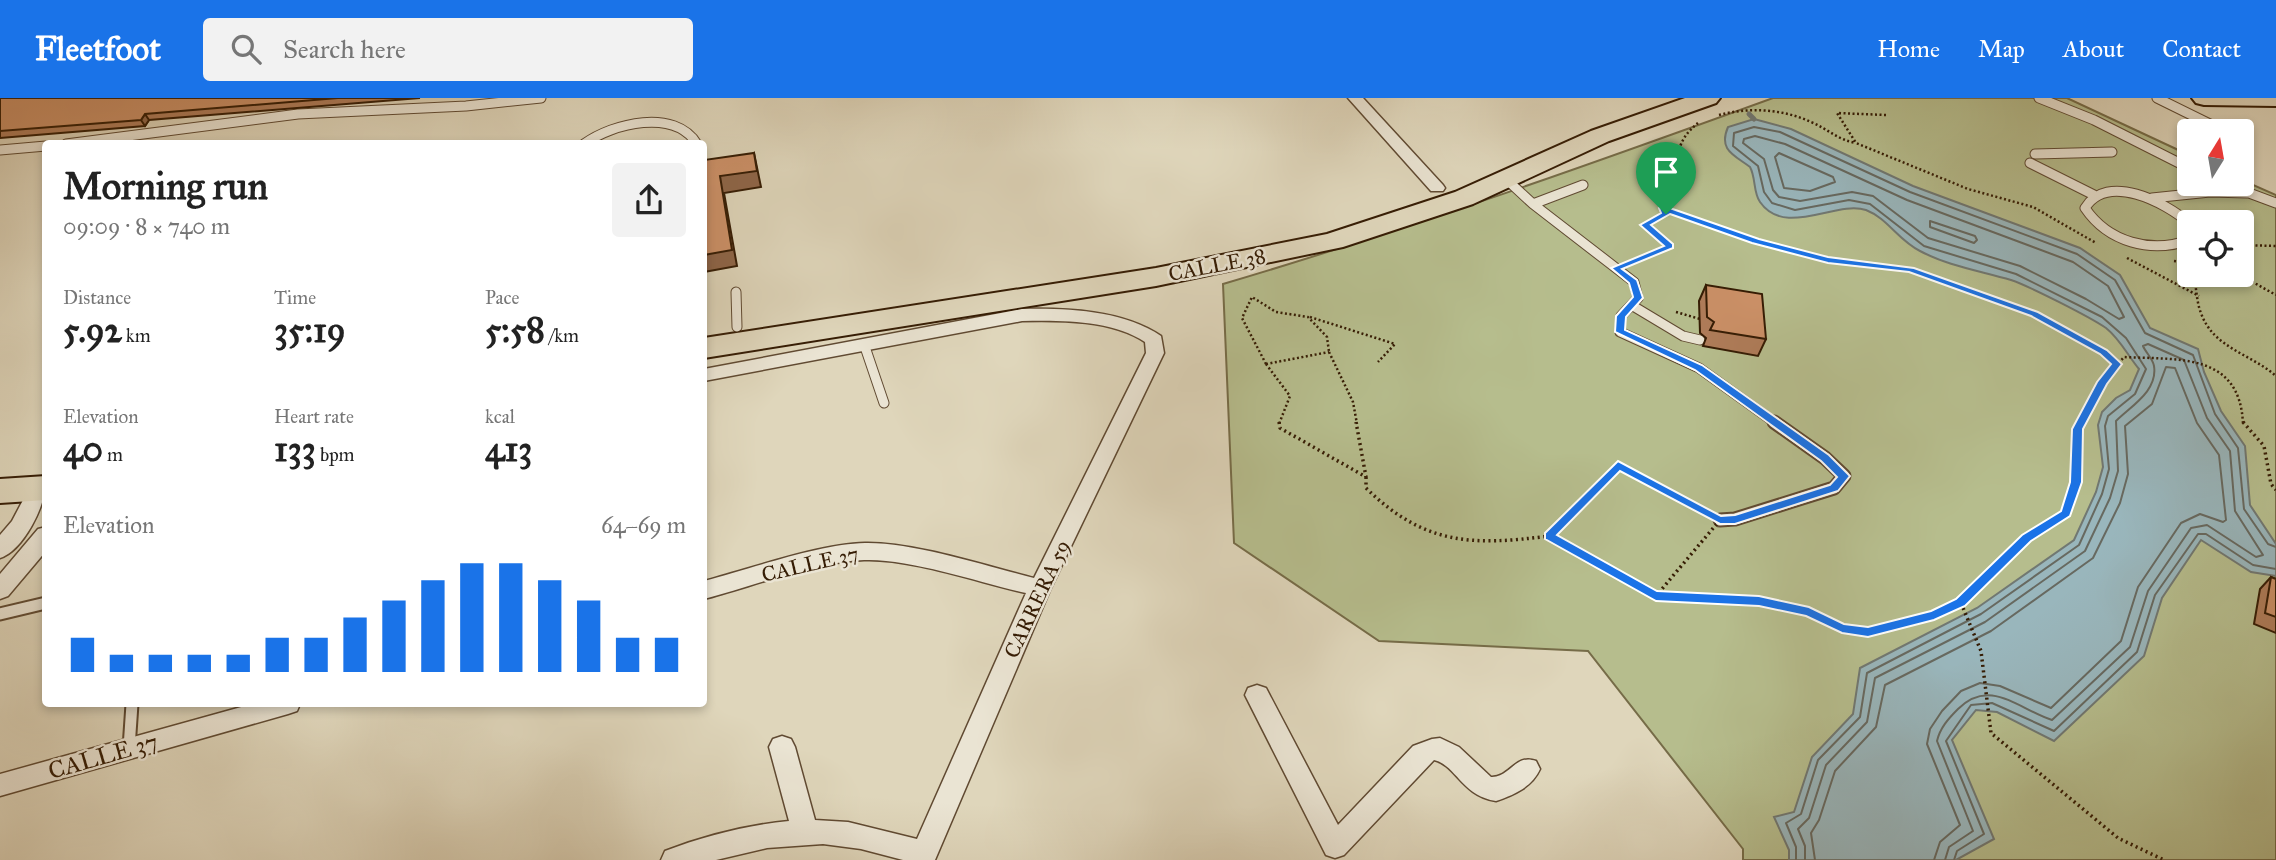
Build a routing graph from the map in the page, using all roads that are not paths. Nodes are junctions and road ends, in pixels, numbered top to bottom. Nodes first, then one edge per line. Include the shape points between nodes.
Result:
1 (541, 98) edge
2 (1355, 98) edge
3 (1657, 98) edge
4 (2039, 98) edge
5 (2157, 98) edge
6 (2206, 98) edge
7 (2276, 99) edge
8 (1709, 112) edge
9 (2200, 119) edge
10 (97, 140) edge
11 (588, 140) edge
12 (696, 140) edge
13 (42, 146) edge
14 (0, 150) edge
15 (2112, 152) dead end
16 (2035, 154) dead end
17 (2177, 162) edge
18 (2030, 163) dead end
19 (1506, 179) junction
20 (1583, 186) dead end
21 (1437, 188) junction
22 (2095, 195) junction
23 (2177, 195) edge
24 (2254, 195) edge
25 (2151, 198) junction
26 (2276, 203) edge
27 (1533, 204) junction
28 (2177, 213) edge
29 (2177, 245) edge
30 (736, 292) dead end
31 (1633, 306) junction
32 (737, 327) junction
33 (707, 333) edge
34 (1700, 340) dead end
35 (864, 344) junction
36 (707, 348) edge
37 (707, 373) edge
38 (884, 403) dead end
39 (0, 471) edge
40 (42, 482) edge
41 (42, 482) edge
42 (42, 483) edge
43 (0, 491) edge
44 (1720, 520) road end
45 (10, 526) edge
46 (42, 526) edge
47 (42, 540) edge
48 (0, 550) edge
49 (1040, 588) junction
50 (707, 589) edge
51 (0, 590) edge
52 (42, 604) edge
53 (0, 614) edge
54 (1256, 695) dead end
55 (132, 707) edge
56 (277, 707) edge
57 (782, 747) dead end
58 (129, 748) junction
59 (1527, 769) dead end
60 (0, 785) edge
61 (804, 832) junction
62 (1331, 853) edge
63 (922, 857) edge
64 (675, 860) edge

1 - 10 lane via 298,114
2 - 21 street
3 - 21 main road, CALLE 38 via 1585,122
4 - 17 lane
5 - 9 lane
6 - 7 main road
8 - 19 main road, CALLE 38 via 1601,136
11 - 12 lane via 634,125 660,123 688,129
13 - 14 lane
15 - 16 lane
18 - 22 lane
19 - 27 lane
19 - 36 main road, CALLE 38 via 1385,225 1235,263
20 - 27 lane
21 - 32 main road, CALLE 38 via 1259,240 1139,266
22 - 25 lane via 2121,192
22 - 29 lane via 2085,208 2099,226 2158,246
23 - 25 lane
24 - 26 lane
25 - 28 lane
27 - 31 lane via 1633,282 1638,298
30 - 32 lane
31 - 34 lane via 1683,336
31 - 44 lane via 1621,316 1620,332 1699,368 1844,476 1834,488
32 - 33 main road, CALLE 38
35 - 37 street
35 - 38 lane
35 - 49 street, CARRERA 59 via 1046,314 1130,327 1146,331 1154,340 1155,354
39 - 40 main road
41 - 43 main road
42 - 45 street
45 - 46 street
45 - 48 street
47 - 51 street
49 - 50 street, CALLE 37 via 868,551 841,553
49 - 63 street, CARRERA 59
52 - 53 lane
54 - 62 street
55 - 58 lane
56 - 58 street, CALLE 37
57 - 61 street
58 - 60 street, CALLE 37
59 - 62 street via 1505,786 1488,788 1444,750 1432,749 1422,754
61 - 63 street via 865,839
61 - 64 street via 746,840

